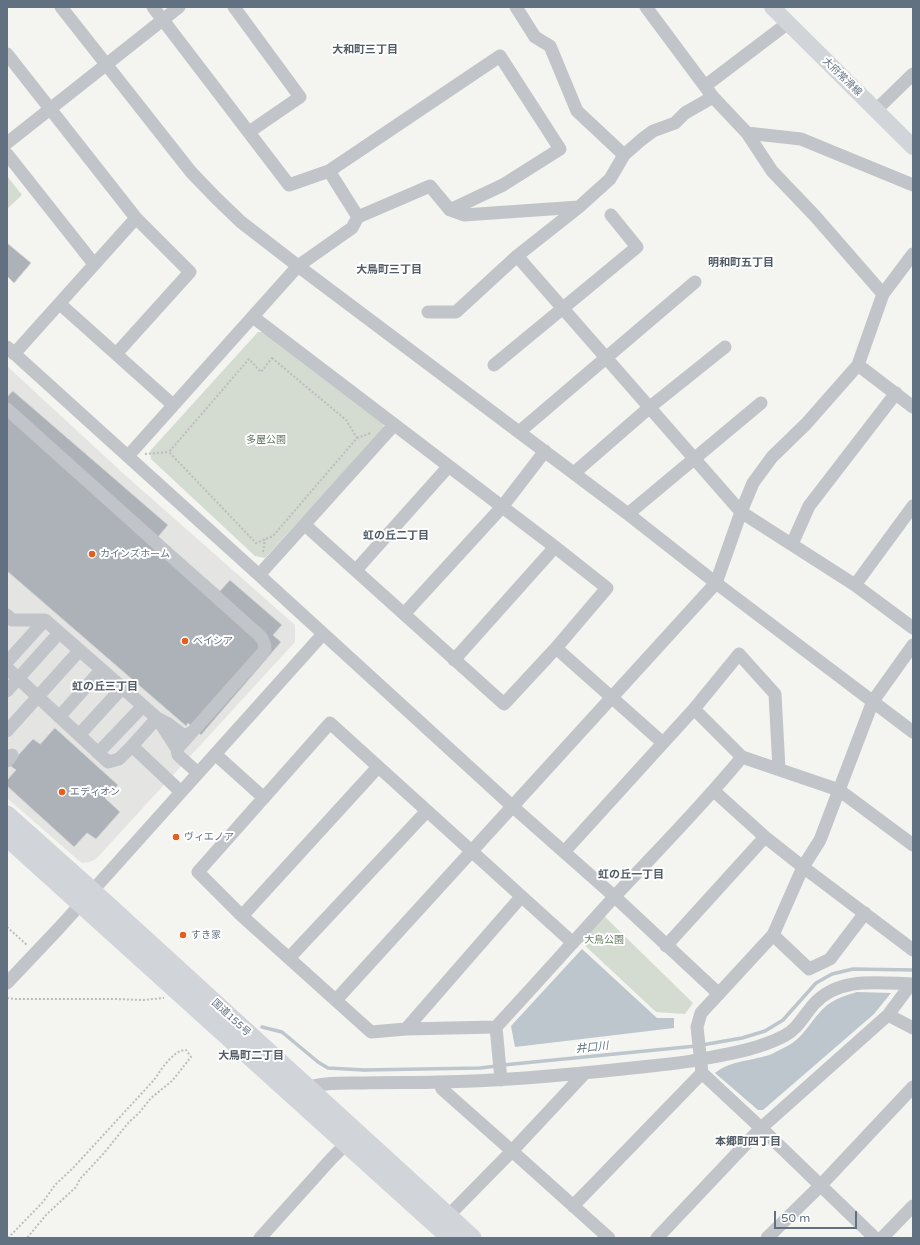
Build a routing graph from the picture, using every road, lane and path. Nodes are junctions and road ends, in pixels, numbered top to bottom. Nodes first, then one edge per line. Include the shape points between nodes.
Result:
1 (60, 7) edge
2 (153, 7) edge
3 (179, 7) edge
4 (234, 7) edge
5 (516, 7) edge
6 (646, 7) edge
7 (772, 7) edge
8 (163, 20) junction
9 (788, 23) junction
10 (7, 54) edge
11 (107, 65) junction
12 (913, 74) edge
13 (705, 86) junction
14 (713, 97) junction
15 (50, 109) junction
16 (876, 110) junction
17 (249, 132) junction
18 (747, 133) junction
19 (7, 143) edge
20 (913, 147) edge
21 (7, 154) edge
22 (624, 156) junction
23 (329, 172) junction
24 (913, 185) edge
25 (579, 207) junction
26 (450, 210) junction
27 (611, 215) dead end
28 (358, 217) junction
29 (136, 218) junction
30 (913, 254) edge
31 (517, 256) junction
32 (94, 264) junction
33 (298, 266) junction
34 (695, 282) dead end
35 (883, 294) junction
36 (60, 304) junction
37 (563, 309) junction
38 (428, 312) dead end
39 (253, 317) junction
40 (726, 347) dead end
41 (11, 350) edge
42 (116, 354) junction
43 (606, 358) junction
44 (494, 365) dead end
45 (858, 365) junction
46 (896, 393) junction
47 (761, 403) dead end
48 (173, 405) junction
49 (650, 407) junction
50 (913, 407) edge
51 (7, 409) edge
52 (394, 425) junction
53 (519, 432) junction
54 (545, 451) junction
55 (169, 452) junction
56 (128, 456) junction
57 (694, 458) junction
58 (449, 466) junction
59 (574, 473) junction
60 (913, 506) edge
61 (502, 507) junction
62 (741, 512) junction
63 (628, 514) junction
64 (305, 524) junction
65 (792, 544) junction
66 (555, 547) junction
67 (356, 570) junction
68 (259, 575) junction
69 (716, 583) junction
70 (855, 585) junction
71 (404, 614) junction
72 (9, 620) edge
73 (45, 620) junction
74 (913, 628) edge
75 (59, 633) junction
76 (323, 634) junction
77 (913, 646) edge
78 (556, 648) junction
79 (79, 651) junction
80 (454, 660) junction
81 (7, 662) edge
82 (7, 668) edge
83 (101, 670) junction
84 (18, 678) junction
85 (122, 688) junction
86 (7, 691) edge
87 (611, 696) junction
88 (38, 697) junction
89 (873, 701) junction
90 (143, 706) junction
91 (694, 709) junction
92 (59, 717) junction
93 (157, 718) junction
94 (7, 732) edge
95 (192, 732) junction
96 (913, 732) edge
97 (79, 735) junction
98 (662, 743) junction
99 (132, 746) junction
100 (177, 749) junction
101 (98, 753) junction
102 (215, 754) junction
103 (742, 756) junction
104 (378, 767) junction
105 (779, 769) junction
106 (198, 773) junction
107 (839, 790) junction
108 (714, 791) junction
109 (181, 792) junction
110 (264, 798) junction
111 (512, 806) junction
112 (426, 812) junction
113 (7, 815) edge
114 (7, 837) edge
115 (765, 837) junction
116 (913, 845) edge
117 (472, 851) junction
118 (564, 852) junction
119 (803, 867) junction
120 (86, 897) junction
121 (522, 897) junction
122 (614, 897) junction
123 (865, 913) junction
124 (242, 916) junction
125 (7, 927) edge
126 (773, 935) junction
127 (573, 943) junction
128 (666, 946) junction
129 (913, 950) edge
130 (36, 953) junction
131 (288, 958) junction
132 (7, 983) edge
133 (912, 984) edge
134 (176, 989) junction
135 (719, 994) junction
136 (7, 998) edge
137 (336, 1000) junction
138 (888, 1015) junction
139 (496, 1027) junction
140 (406, 1028) junction
141 (913, 1028) edge
142 (700, 1060) junction
143 (702, 1073) junction
144 (584, 1074) junction
145 (502, 1080) junction
146 (439, 1082) junction
147 (913, 1087) edge
148 (306, 1088) junction
149 (761, 1128) junction
150 (347, 1143) junction
151 (512, 1150) junction
152 (820, 1186) junction
153 (574, 1206) junction
154 (913, 1206) edge
155 (448, 1216) junction
156 (8, 1238) edge
157 (26, 1238) edge
158 (260, 1238) edge
159 (451, 1238) edge
160 (472, 1238) edge
161 (609, 1238) edge
162 (657, 1238) edge
163 (767, 1238) edge
164 (875, 1238) edge
165 (882, 1238) edge

1 - 11 street
2 - 8 street
3 - 8 street
4 - 17 street via 300,97
5 - 22 street via 535,38 550,46 577,111
6 - 13 street
7 - 9 main road, 大府常滑線
8 - 11 street
8 - 17 street
9 - 13 street
9 - 16 main road, 大府常滑線
10 - 15 street
11 - 15 street
11 - 33 street via 187,167 216,198 241,222
12 - 16 street
13 - 14 street
14 - 18 street
14 - 22 street via 685,113 675,123 653,132
15 - 19 street
15 - 29 street
16 - 20 main road, 大府常滑線
17 - 23 street via 289,185
18 - 24 street via 801,139
18 - 35 street via 772,171
21 - 32 street
22 - 25 street via 610,180
23 - 26 street via 500,56 560,149 503,185
23 - 28 street
25 - 26 street via 464,215
25 - 31 street
26 - 28 street via 430,186
27 - 37 street via 637,247
28 - 33 street via 352,228
29 - 32 street
29 - 42 street via 190,272
30 - 35 street
31 - 37 street
31 - 38 street via 456,312
32 - 36 street
33 - 39 street
33 - 53 street
34 - 43 street
35 - 45 street
36 - 41 street
36 - 42 street
37 - 43 street
37 - 44 street
39 - 48 street
39 - 52 street
40 - 49 street
41 - 56 street
42 - 48 street
43 - 49 street
43 - 53 street
45 - 46 street
45 - 62 street via 806,424 772,457 753,483
46 - 50 street
46 - 65 street via 809,506
47 - 57 street
48 - 56 street
49 - 57 street
49 - 59 street
51 - 95 street via 265,643 264,650
52 - 58 street
52 - 64 street
53 - 54 street
54 - 59 street
54 - 61 street
55 - 55 path via 249,359 261,372 272,358 346,420 357,438 273,536 256,543
55 - 56 path
56 - 68 street
57 - 62 street
57 - 63 street
58 - 61 street
58 - 67 street
59 - 63 street
60 - 70 street
61 - 66 street
61 - 71 street
62 - 65 street
62 - 69 street
63 - 69 street
64 - 67 street
64 - 68 street
65 - 70 street
66 - 78 street via 607,588
66 - 80 street
67 - 71 street
68 - 76 street
69 - 87 street
69 - 89 street
70 - 74 street
71 - 80 street
72 - 73 street
73 - 75 street
73 - 81 street
75 - 79 street
75 - 84 street
76 - 102 street
76 - 111 street
77 - 89 street
78 - 80 street via 504,704
78 - 87 street
79 - 83 street
79 - 88 street
82 - 84 street
83 - 85 street
83 - 92 street
84 - 86 street
84 - 88 street
85 - 90 street
85 - 97 street
87 - 98 street
87 - 111 street
88 - 92 street
88 - 94 street
89 - 96 street
89 - 107 street
90 - 93 street
90 - 101 street
91 - 98 street
91 - 103 street
91 - 105 street via 739,654 775,694
92 - 97 street
93 - 95 street via 184,736
93 - 99 street
93 - 100 street
95 - 100 street
97 - 101 street
98 - 118 street
99 - 101 street via 119,759 108,762
99 - 109 street
100 - 106 street via 178,755
102 - 106 street
102 - 110 street
103 - 105 street
103 - 108 street
104 - 110 street via 330,723
104 - 112 street
104 - 124 street
105 - 107 street
106 - 109 street
107 - 116 street
107 - 119 street via 820,840
108 - 115 street
108 - 122 street
109 - 120 street
110 - 124 street via 198,872
111 - 117 street
111 - 118 street
112 - 117 street
112 - 131 street
113 - 120 highway, 国道155号
114 - 120 highway, 国道155号
115 - 119 street
115 - 128 street
117 - 121 street
117 - 137 street
118 - 122 street
119 - 123 street
119 - 126 street
120 - 130 street
120 - 134 highway, 国道155号
120 - 148 highway, 国道155号
121 - 127 street
121 - 140 street
122 - 127 street
122 - 128 street
123 - 126 street via 830,959 809,969
123 - 129 street
124 - 131 street
125 - 130 path
126 - 135 street
127 - 139 street
128 - 135 street
130 - 132 street
131 - 137 street
133 - 138 street
133 - 142 street via 843,985 814,1003 800,1023 785,1035 748,1049
134 - 136 path via 166,997 143,1000
134 - 150 highway, 国道155号
135 - 142 street via 701,1014 697,1027
137 - 140 street via 371,1032
138 - 141 street
138 - 149 street
139 - 140 street
139 - 145 street
142 - 143 street
142 - 144 street
143 - 149 street
143 - 153 street
144 - 145 street
144 - 151 street
145 - 146 street
146 - 148 street via 326,1083
146 - 151 street via 442,1090
147 - 152 street
148 - 155 highway, 国道155号
149 - 152 street
149 - 162 street
150 - 158 street
150 - 159 highway, 国道155号
151 - 153 street
151 - 155 street
152 - 163 street
152 - 164 street
153 - 161 street
154 - 165 street
155 - 160 highway, 国道155号
156 - 157 path via 149,1086 176,1052 186,1050 191,1057 172,1081 151,1098 80,1179 76,1187

